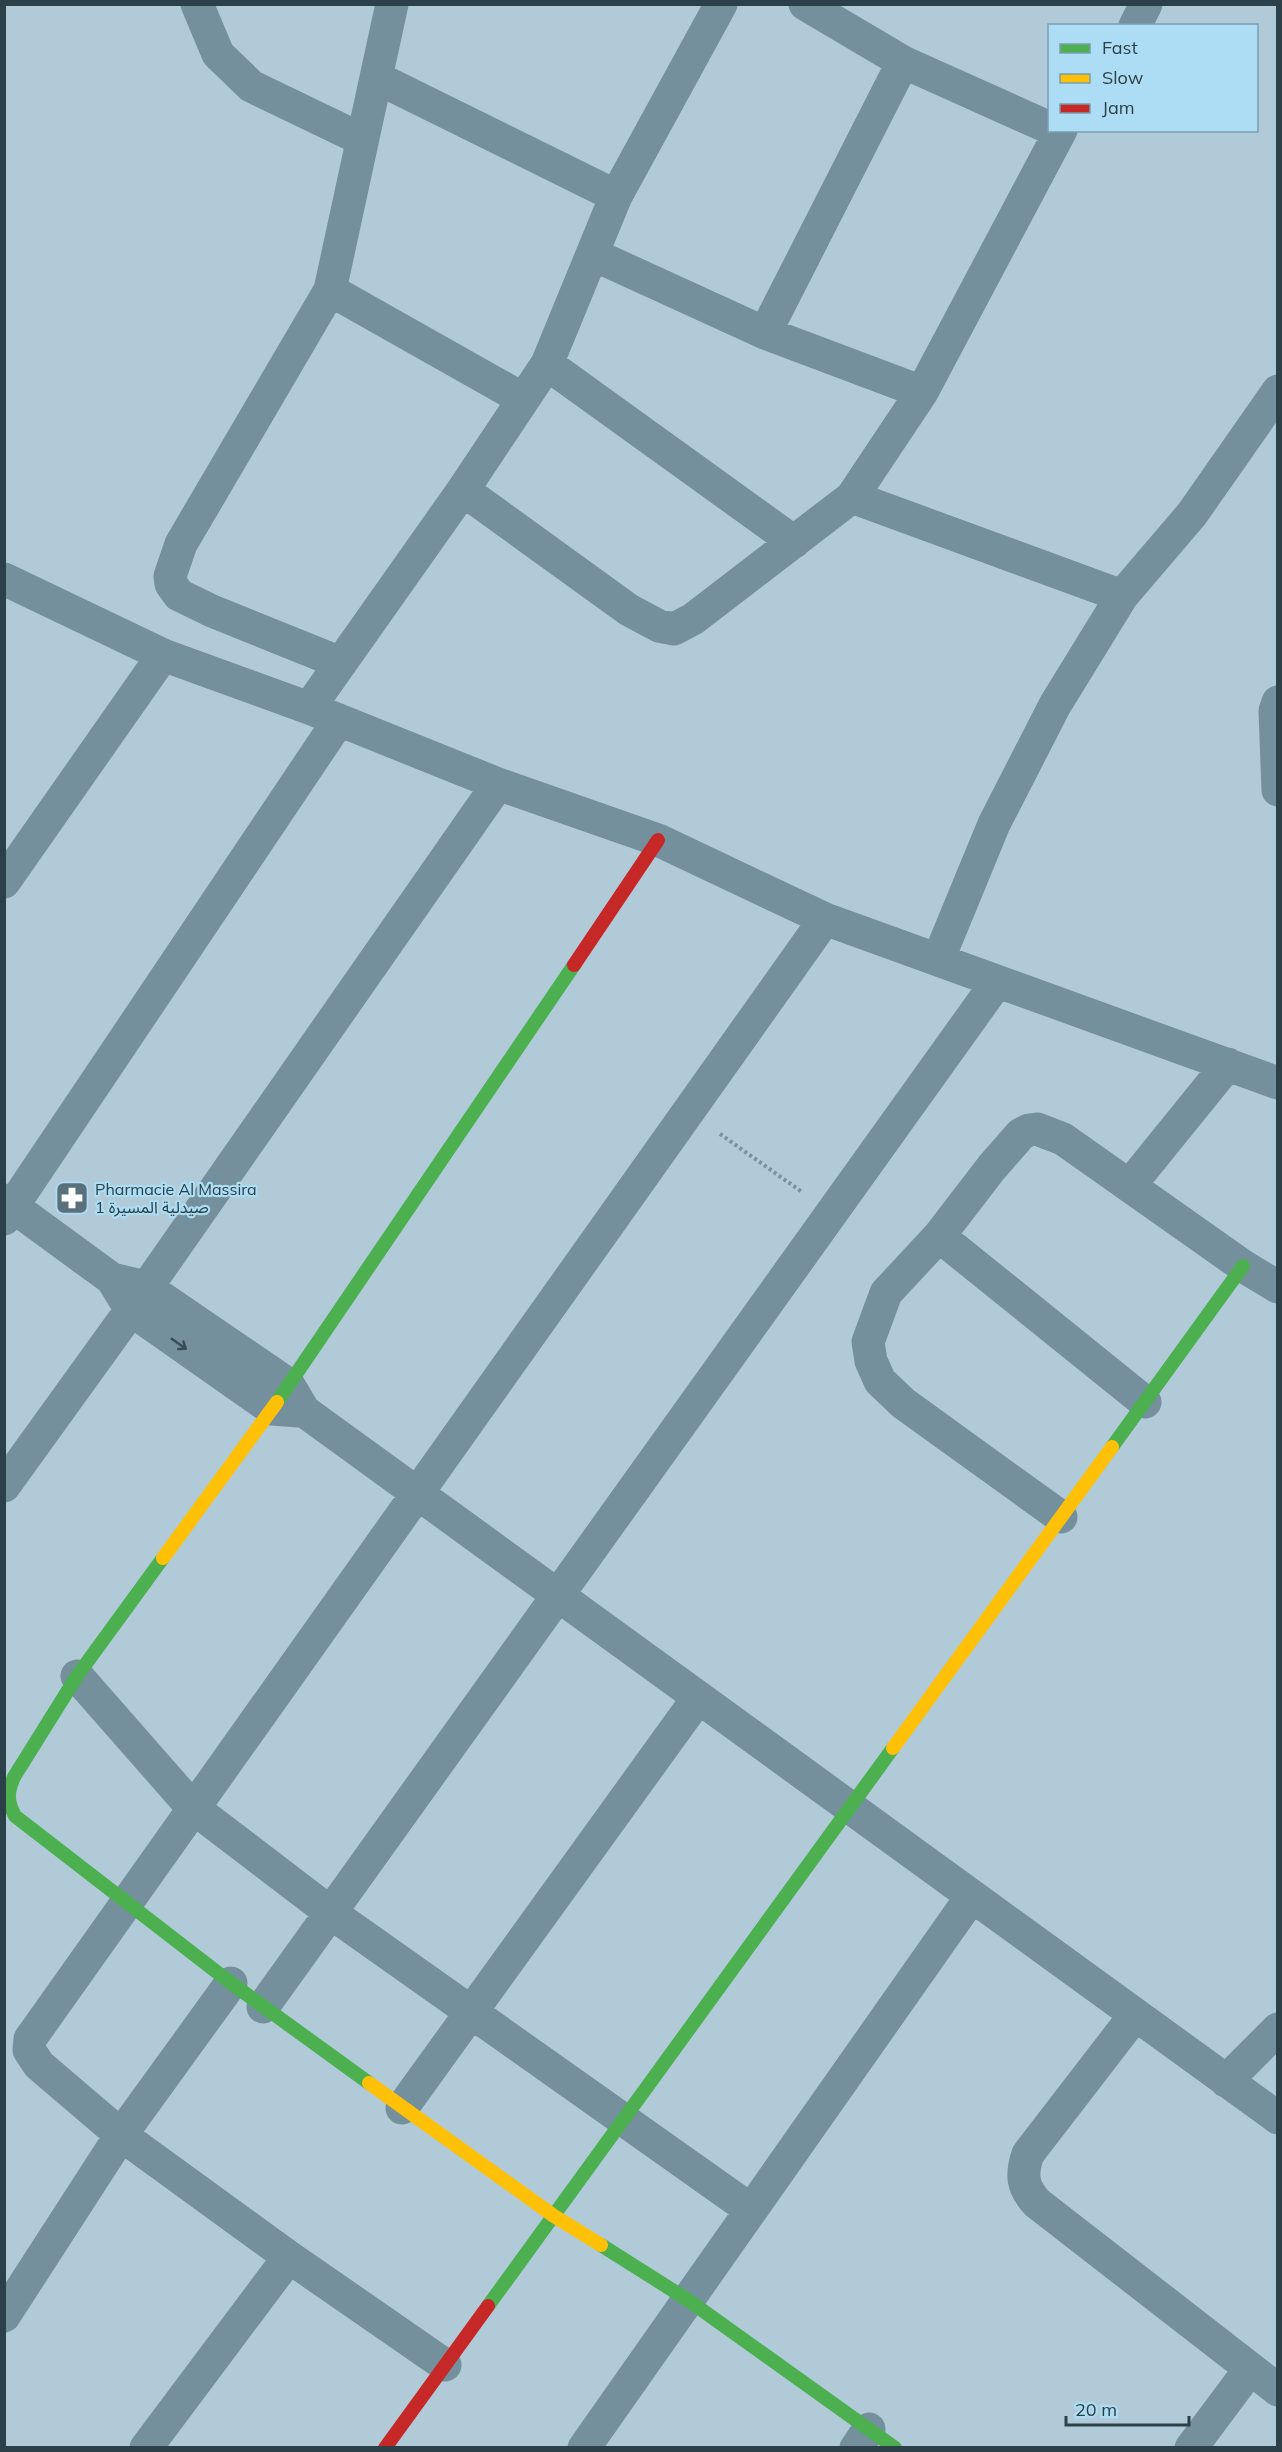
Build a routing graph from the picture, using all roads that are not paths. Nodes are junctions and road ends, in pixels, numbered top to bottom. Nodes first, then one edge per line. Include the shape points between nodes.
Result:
1 (197, 4) edge
2 (392, 4) edge
3 (721, 4) edge
4 (805, 4) edge
5 (1146, 4) edge
6 (1136, 24) edge
7 (903, 62) junction
8 (377, 78) junction
9 (1048, 126) edge
10 (1055, 132) edge
11 (361, 139) junction
12 (616, 196) junction
13 (592, 254) junction
14 (330, 290) junction
15 (765, 333) junction
16 (547, 364) junction
17 (1278, 391) edge
18 (922, 392) junction
19 (523, 399) junction
20 (463, 490) junction
21 (852, 497) junction
22 (794, 542) junction
23 (6, 581) edge
24 (1122, 596) junction
25 (163, 655) junction
26 (341, 663) junction
27 (1278, 702) edge
28 (309, 708) junction
29 (339, 720) junction
30 (498, 784) junction
31 (1278, 790) edge
32 (658, 840) junction
33 (4, 882) edge
34 (825, 919) junction
35 (938, 960) junction
36 (997, 982) junction
37 (1227, 1064) junction
38 (1278, 1083) edge
39 (1130, 1185) junction
40 (7, 1208) edge
41 (939, 1236) junction
42 (1243, 1266) junction
43 (1278, 1287) edge
44 (139, 1298) junction
45 (280, 1396) junction
46 (1145, 1402) junction
47 (6, 1483) edge
48 (417, 1493) junction
49 (1061, 1517) junction
50 (558, 1596) junction
51 (77, 1676) junction
52 (698, 1698) junction
53 (192, 1808) junction
54 (850, 1808) junction
55 (972, 1896) junction
56 (126, 1902) junction
57 (331, 1913) junction
58 (231, 1983) junction
59 (263, 2007) junction
60 (470, 2013) junction
61 (1134, 2015) junction
62 (1278, 2029) edge
63 (1226, 2081) junction
64 (402, 2108) junction
65 (1278, 2118) edge
66 (623, 2120) junction
67 (122, 2135) junction
68 (751, 2210) junction
69 (554, 2216) junction
70 (289, 2257) junction
71 (688, 2300) junction
72 (4, 2316) edge
73 (445, 2365) junction
74 (1250, 2369) junction
75 (1278, 2390) edge
76 (873, 2442) edge
77 (146, 2448) edge
78 (386, 2448) edge
79 (584, 2448) edge
80 (1191, 2448) edge

1 - 11 street via 218,54 251,86
2 - 8 street
3 - 12 street
4 - 7 street
5 - 6 street
7 - 9 street
7 - 15 street
8 - 11 street
8 - 12 street
10 - 18 street
11 - 14 street
12 - 13 street
13 - 15 street
13 - 16 street
14 - 19 street
14 - 26 street via 181,544 170,576 179,595
15 - 18 street
16 - 19 street
16 - 22 street
17 - 24 street via 1192,514
18 - 21 street
19 - 20 street
20 - 22 street via 629,610 659,626 674,629 693,619
20 - 26 street
21 - 22 street
21 - 24 street
23 - 25 street
24 - 35 street via 1055,705 994,824
25 - 28 street
25 - 33 street
26 - 28 street
27 - 31 street
28 - 29 street
29 - 30 street
29 - 40 street
30 - 32 street
30 - 44 street
32 - 34 street
32 - 45 street
34 - 35 street
34 - 48 street
35 - 36 street
36 - 37 street
36 - 50 street
37 - 38 street
37 - 39 street
39 - 41 street via 1063,1139 1037,1129 1029,1130 992,1167
39 - 42 street
40 - 44 street
41 - 46 street
41 - 49 street via 886,1293 868,1342 880,1382 903,1403
42 - 43 street
42 - 46 street
44 - 45 street
44 - 47 street
45 - 48 street
45 - 51 street
46 - 49 street
48 - 50 street
48 - 53 street
49 - 54 street
50 - 52 street
50 - 57 street
51 - 53 street
51 - 56 street via 14,1777 8,1803 15,1816
52 - 54 street
52 - 60 street
53 - 56 street
53 - 57 street
54 - 55 street
54 - 66 street
55 - 61 street
55 - 68 street
56 - 58 street
56 - 67 street via 46,2014 30,2039 29,2050 39,2065
57 - 59 street
57 - 60 street
58 - 59 street
58 - 67 street
59 - 64 street
60 - 64 street
60 - 66 street
61 - 63 street
61 - 74 street via 1028,2154 1023,2181 1037,2203
62 - 63 street
63 - 65 street
64 - 69 street
66 - 68 street
66 - 69 street
67 - 70 street
67 - 72 street
68 - 71 street
69 - 71 street
69 - 73 street
70 - 73 street
70 - 77 street
71 - 76 street
71 - 79 street
73 - 78 street
74 - 75 street
74 - 80 street

